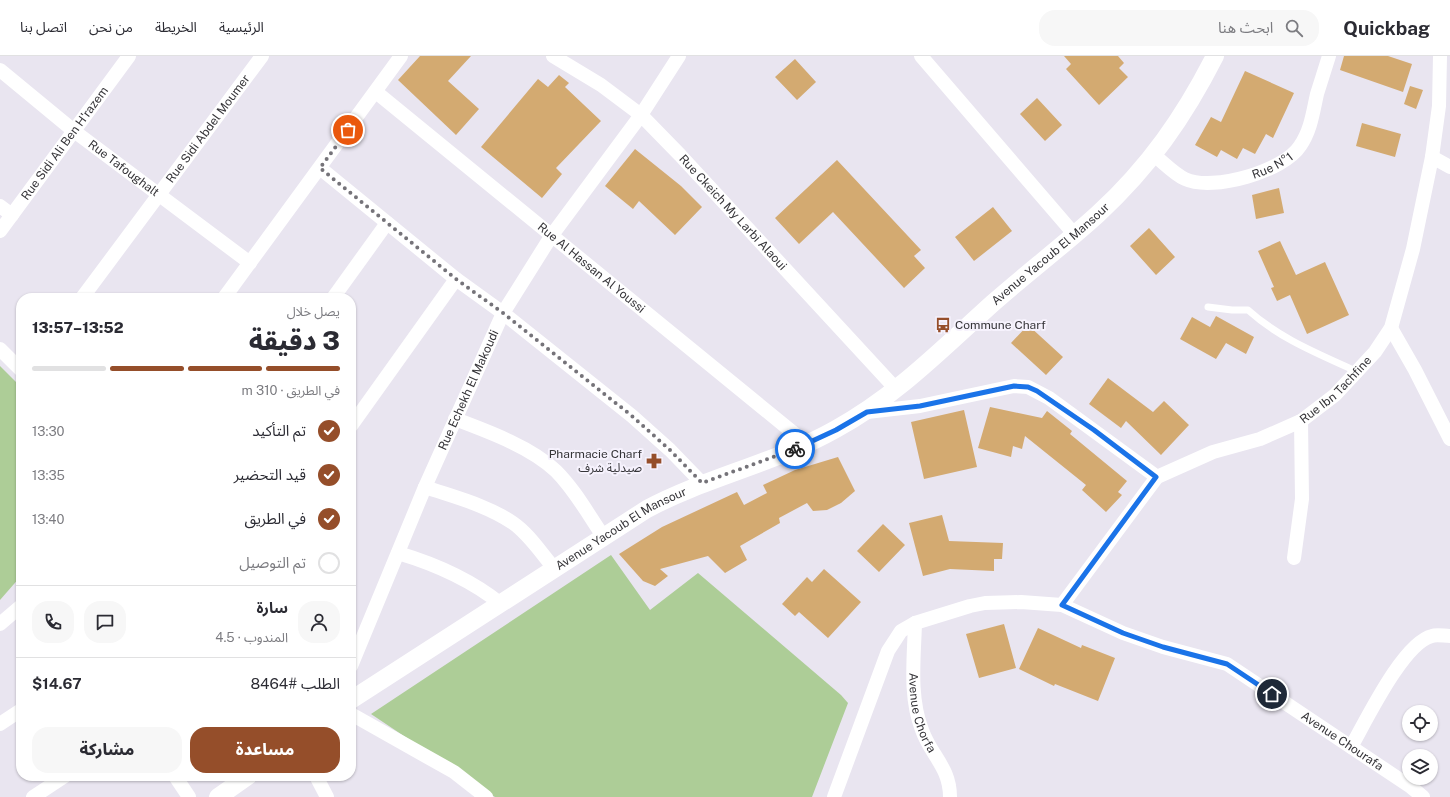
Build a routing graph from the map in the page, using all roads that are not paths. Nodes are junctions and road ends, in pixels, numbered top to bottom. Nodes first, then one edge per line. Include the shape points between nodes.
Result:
1 (130, 56) edge
2 (262, 56) edge
3 (401, 56) edge
4 (553, 56) edge
5 (678, 56) edge
6 (921, 56) edge
7 (1215, 56) edge
8 (1329, 56) edge
9 (1440, 56) edge
10 (0, 70) edge
11 (376, 92) junction
12 (641, 115) junction
13 (74, 131) junction
14 (1154, 155) junction
15 (1432, 157) junction
16 (1450, 167) edge
17 (320, 168) junction
18 (158, 194) junction
19 (0, 206) edge
20 (12, 215) junction
21 (387, 223) junction
22 (0, 231) edge
23 (552, 235) junction
24 (1075, 235) junction
25 (250, 263) junction
26 (456, 279) junction
27 (86, 293) edge
28 (228, 293) edge
29 (337, 293) edge
30 (1208, 307) dead end
31 (503, 313) junction
32 (1391, 328) junction
33 (0, 349) edge
34 (16, 365) edge
35 (1358, 372) junction
36 (896, 389) junction
37 (867, 412) junction
38 (356, 419) edge
39 (455, 419) junction
40 (1301, 421) junction
41 (1450, 439) edge
42 (807, 444) junction
43 (1156, 477) junction
44 (702, 483) junction
45 (425, 487) junction
46 (603, 536) junction
47 (398, 553) junction
48 (1294, 558) dead end
49 (554, 568) junction
50 (501, 604) junction
51 (1062, 605) junction
52 (16, 610) edge
53 (915, 623) junction
54 (0, 624) edge
55 (1450, 636) edge
56 (356, 654) edge
57 (356, 697) edge
58 (16, 713) edge
59 (356, 717) edge
60 (0, 724) edge
61 (1351, 747) junction
62 (57, 781) edge
63 (178, 781) edge
64 (241, 781) edge
65 (319, 781) edge
66 (33, 797) edge
67 (189, 797) edge
68 (218, 797) edge
69 (327, 797) edge
70 (486, 797) edge
71 (834, 797) edge
72 (950, 797) edge
73 (1423, 797) edge

1 - 13 street, Rue Sidi Ali Ben H'razem
2 - 18 street, Rue Sidi Abdel Moumer
3 - 11 street
4 - 12 street, Rue Ckeich My Larbi Alaoui via 601,85
5 - 12 street, Rue Echekh El Makoudi
6 - 24 street
7 - 14 street, Avenue Yacoub El Mansour via 1176,125
8 - 14 street, Rue N°1 via 1317,95 1313,119 1306,136 1292,155 1278,165 1238,179 1201,182 1185,179
9 - 15 street, Rue Ibn Tachfine via 1439,106
10 - 13 street, Rue Tafoughalt
11 - 17 street
11 - 23 street, Rue Al Hassan Al Youssi
12 - 23 street, Rue Echekh El Makoudi
12 - 36 street, Rue Ckeich My Larbi Alaoui
13 - 18 street, Rue Tafoughalt
13 - 20 street, Rue Sidi Ali Ben H'razem
14 - 24 street, Avenue Yacoub El Mansour via 1099,214
15 - 16 street
15 - 32 street, Rue Ibn Tachfine via 1413,249
17 - 21 street
17 - 25 street
18 - 25 street, Rue Tafoughalt
18 - 27 street, Rue Sidi Abdel Moumer
19 - 20 street
20 - 22 street, Rue Sidi Ali Ben H'razem
21 - 26 street
21 - 29 street
23 - 31 street, Rue Echekh El Makoudi
23 - 42 street, Rue Al Hassan Al Youssi
24 - 36 street, Avenue Yacoub El Mansour via 1029,271
25 - 28 street
26 - 31 street
26 - 38 street
30 - 35 lane via 1248,310 1290,341
31 - 39 street, Rue Echekh El Makoudi
31 - 44 street via 632,416
32 - 35 street, Rue Ibn Tachfine
32 - 41 street
33 - 34 street
35 - 40 street, Rue Ibn Tachfine via 1335,395
36 - 37 street, Avenue Yacoub El Mansour
37 - 42 street, Avenue Yacoub El Mansour
37 - 43 street via 920,406 1024,386 1049,398
39 - 45 street, Rue Echekh El Makoudi
39 - 46 street via 542,459 571,489
40 - 43 street, Rue Ibn Tachfine via 1260,439 1212,452
40 - 48 street via 1302,499
42 - 44 street, Avenue Yacoub El Mansour
43 - 51 street, Rue Ibn Tachfine
44 - 46 street, Avenue Yacoub El Mansour via 647,509
45 - 47 street, Rue Echekh El Makoudi
45 - 49 street via 481,507 513,523 524,532
46 - 49 street, Avenue Yacoub El Mansour
47 - 50 street via 464,578
47 - 56 street, Rue Echekh El Makoudi
49 - 50 street, Avenue Yacoub El Mansour
50 - 57 street, Avenue Yacoub El Mansour
51 - 53 street via 985,603
51 - 61 street, Avenue Chourafa via 1123,633 1227,664
52 - 54 street
53 - 71 street via 901,631 888,651
53 - 72 street, Avenue Chorfa via 913,677 916,711 927,743 948,776
55 - 61 street via 1432,635 1406,655
58 - 60 street
59 - 70 street via 454,772
61 - 73 street, Avenue Chourafa
62 - 66 street
63 - 67 street
64 - 68 street
65 - 69 street

